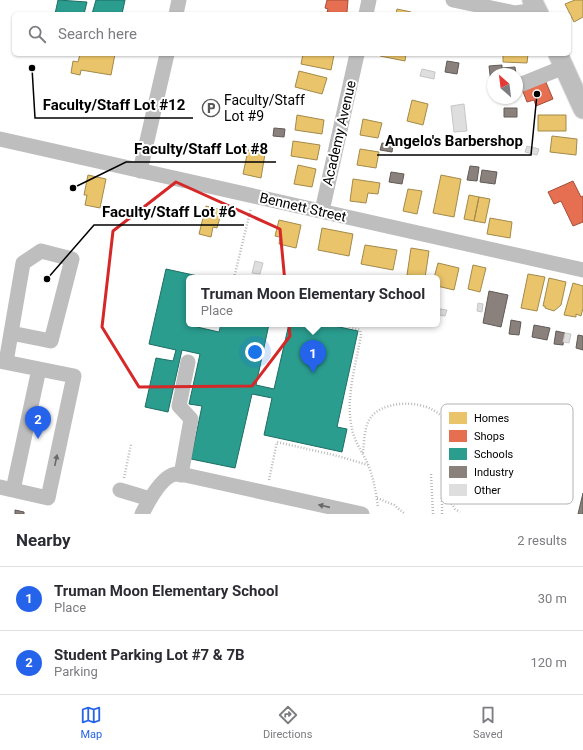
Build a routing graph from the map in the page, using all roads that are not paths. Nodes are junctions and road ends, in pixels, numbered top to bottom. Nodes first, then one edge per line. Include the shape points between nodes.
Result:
1 (179, 0) edge
2 (369, 0) edge
3 (453, 0) edge
4 (536, 8) edge
5 (484, 10) edge
6 (176, 12) edge
7 (366, 12) edge
8 (505, 12) edge
9 (519, 12) edge
10 (167, 56) edge
11 (357, 56) edge
12 (561, 61) edge
13 (523, 83) edge
14 (583, 109) edge
15 (0, 139) edge
16 (140, 171) junction
17 (322, 211) junction
18 (583, 270) edge
19 (11, 332) junction
20 (3, 361) edge
21 (188, 362) dead end
22 (38, 369) junction
23 (181, 475) junction
24 (122, 486) road end
25 (6, 488) edge
26 (150, 499) junction
27 (142, 514) edge
28 (362, 514) edge

1 - 6 street
2 - 7 street
3 - 5 street
4 - 9 street
5 - 8 street
10 - 16 street
11 - 17 street, Academy Avenue
12 - 13 street
12 - 14 main road
15 - 16 street, Bennett Street
16 - 17 street, Bennett Street
17 - 18 street, Bennett Street
19 - 19 street via 23,263 41,251 72,259 51,342
19 - 20 street
20 - 22 street
21 - 23 street via 179,406 191,419
22 - 25 street
25 -> 22 street via 48,498 74,376
23 - 26 street via 174,474 164,481
28 -> 23 street
24 - 26 street
26 - 27 street

